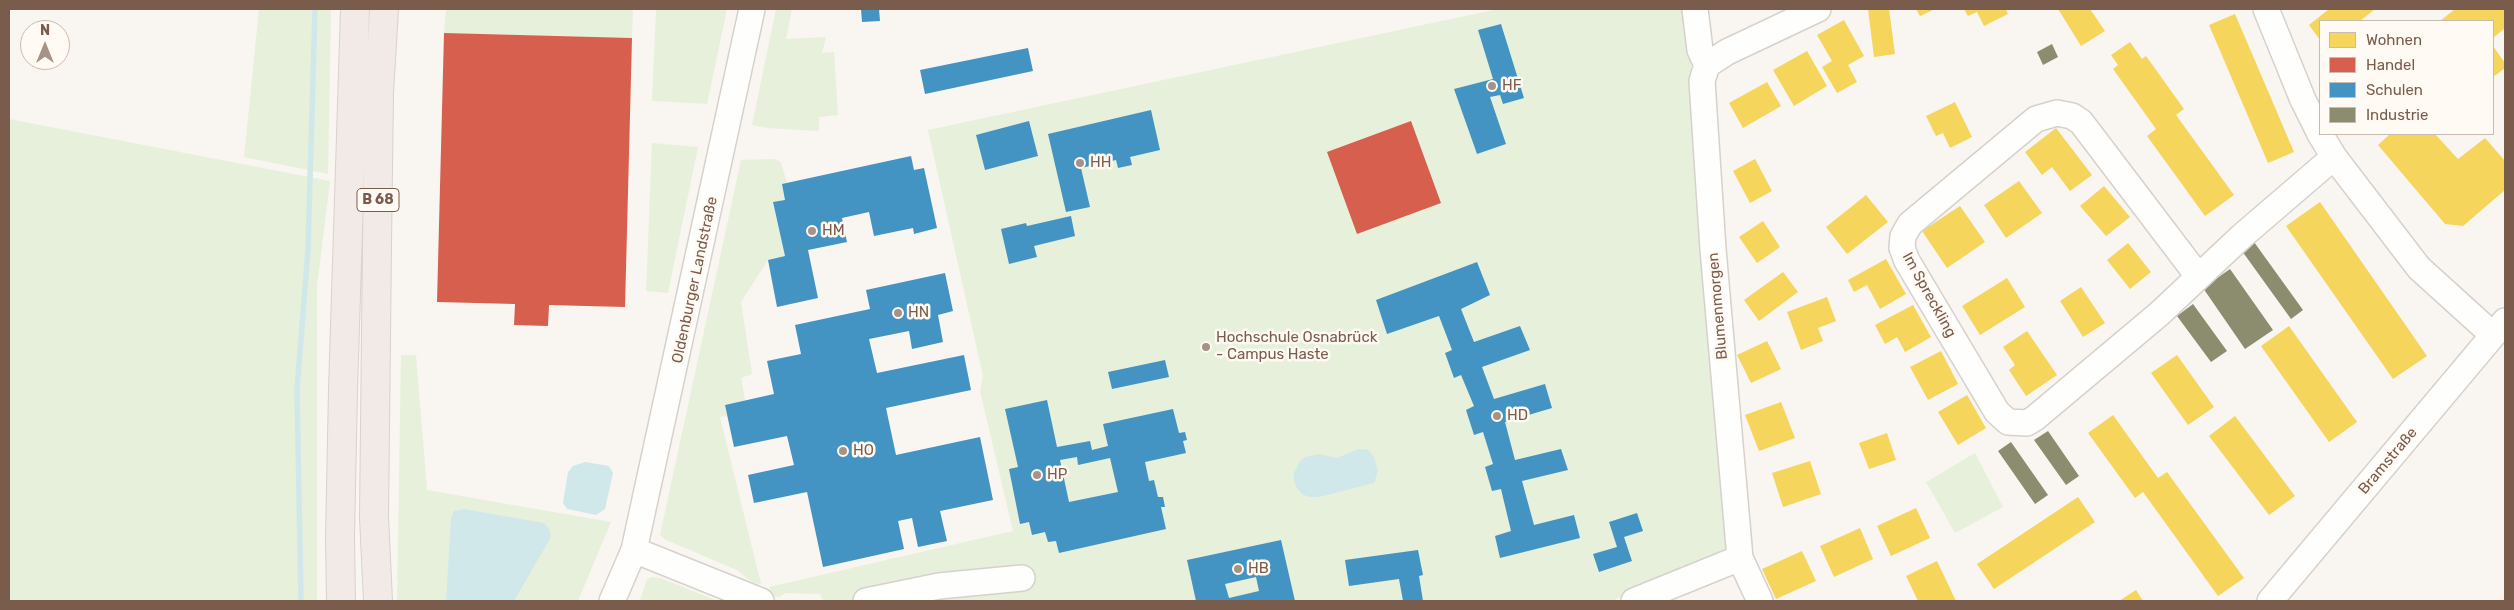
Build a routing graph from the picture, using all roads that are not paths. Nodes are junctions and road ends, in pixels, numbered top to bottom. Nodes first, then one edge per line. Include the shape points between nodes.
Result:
1 (355, 9) edge
2 (384, 9) edge
3 (752, 9) edge
4 (1695, 9) edge
5 (1818, 9) edge
6 (2266, 9) edge
7 (1707, 65) junction
8 (2319, 132) edge
9 (2321, 135) edge
10 (2334, 157) junction
11 (2198, 276) junction
12 (2499, 328) edge
13 (634, 550) junction
14 (1740, 558) junction
15 (1022, 578) dead end
16 (341, 601) edge
17 (378, 601) edge
18 (612, 601) edge
19 (762, 601) edge
20 (866, 601) edge
21 (1634, 601) edge
22 (1760, 601) edge
23 (2270, 601) edge

1 - 16 highway, B 68 via 343,390
2 - 17 highway, B 68 via 379,93 374,517
3 - 13 street, Oldenburger Landstraße
4 - 7 street, Blumenmorgen via 1700,50
5 - 7 street via 1727,52
6 - 8 street
7 - 14 street, Blumenmorgen via 1702,81 1712,248
9 - 10 street
10 - 11 street, Im Spreckling
10 - 12 street via 2419,268
11 - 11 street, Im Spreckling via 2081,122 2057,113 2036,119 1910,224 1903,236 1902,248 1907,261 1996,412 2002,420 2017,424 2035,418 2159,314
12 - 23 street, Bramstraße
13 - 18 street, Oldenburger Landstraße
13 - 19 street
14 - 21 street
14 - 22 street, Blumenmorgen
15 - 20 street via 939,586

